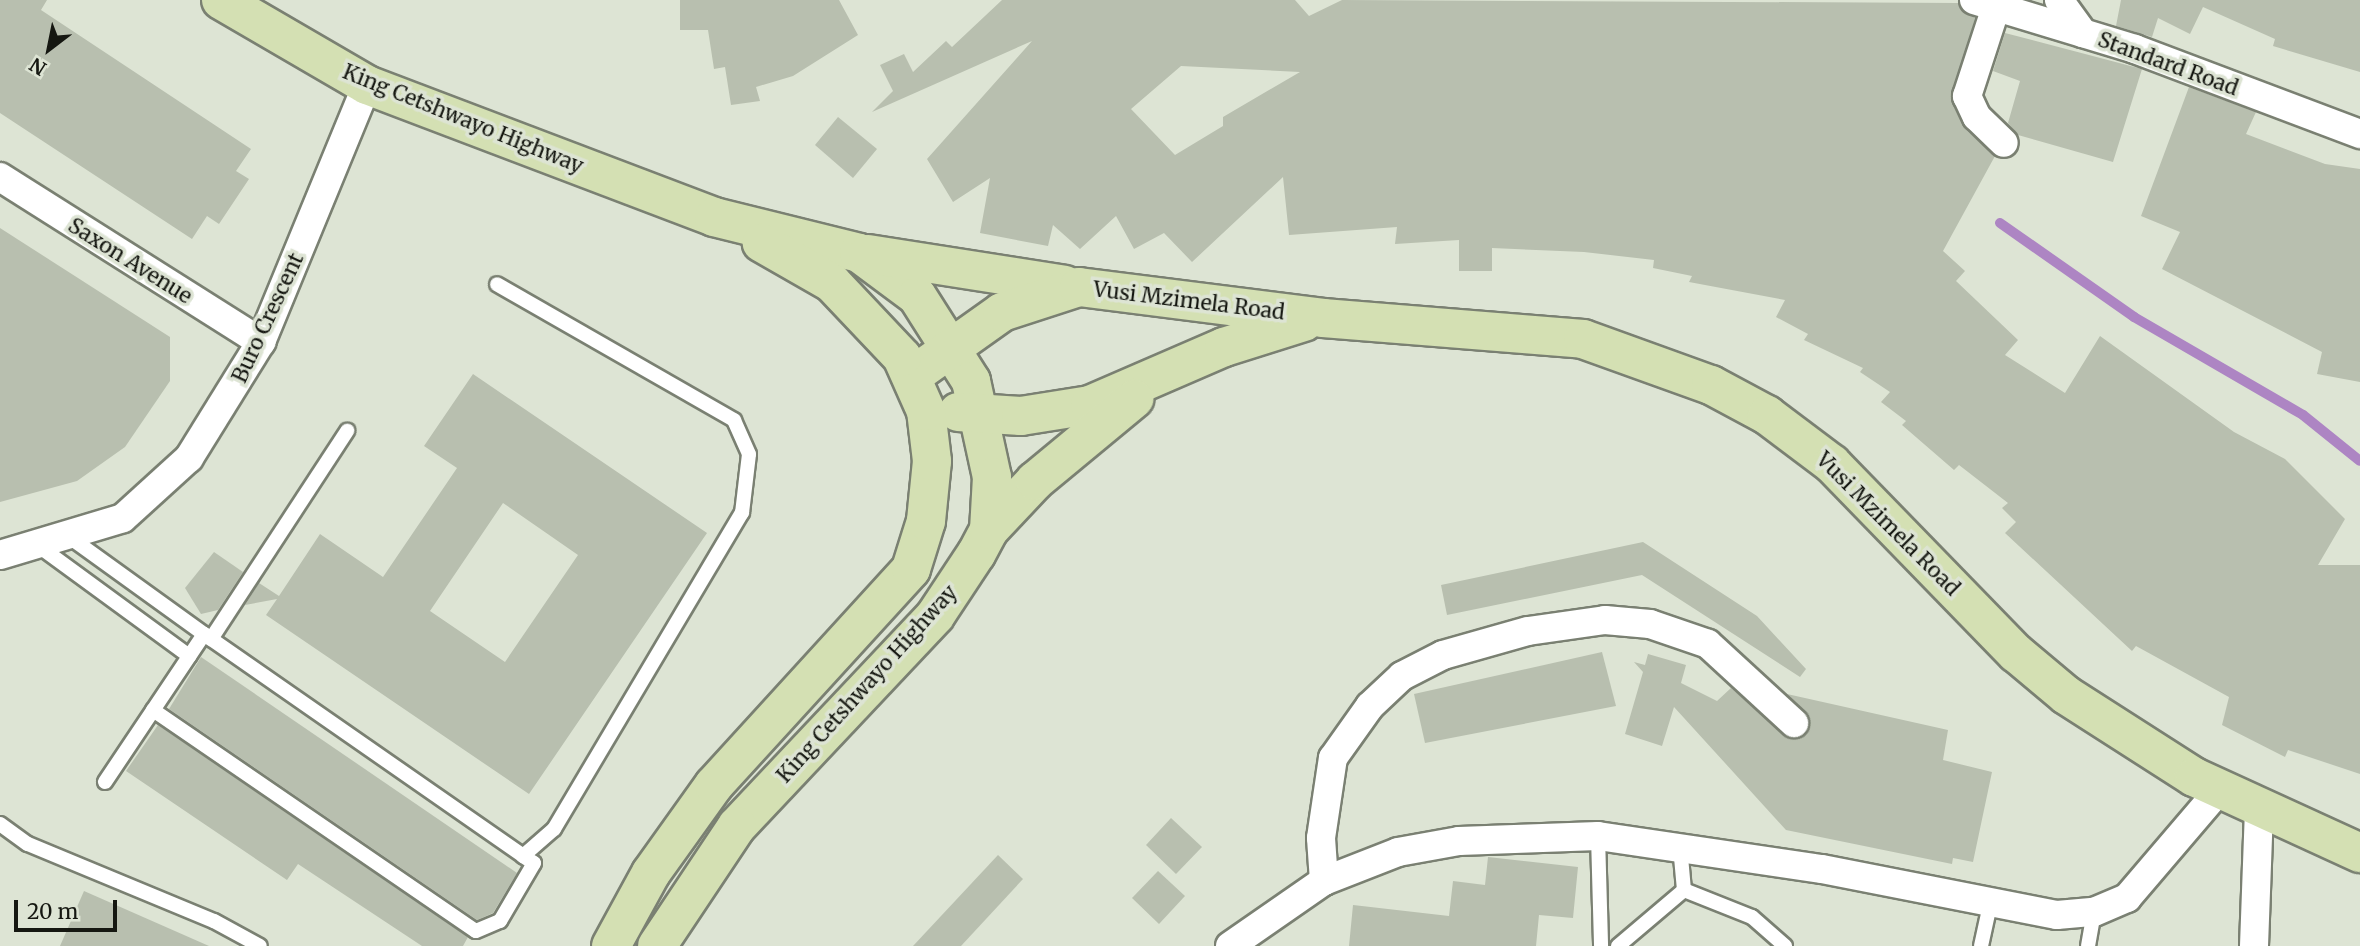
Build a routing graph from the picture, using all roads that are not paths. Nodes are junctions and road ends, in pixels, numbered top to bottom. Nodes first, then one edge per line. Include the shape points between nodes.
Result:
1 (221, 0) edge
2 (2059, 0) edge
3 (1985, 3) edge
4 (2083, 33) junction
5 (367, 85) junction
6 (2360, 134) edge
7 (2004, 143) dead end
8 (0, 177) edge
9 (714, 218) junction
10 (859, 253) junction
11 (497, 284) dead end
12 (1079, 287) junction
13 (1323, 318) junction
14 (261, 342) junction
15 (953, 347) junction
16 (1160, 377) junction
17 (919, 394) junction
18 (983, 413) junction
19 (347, 430) dead end
20 (989, 530) junction
21 (67, 535) junction
22 (36, 544) junction
23 (0, 555) edge
24 (208, 637) junction
25 (189, 656) junction
26 (153, 710) junction
27 (1794, 723) dead end
28 (105, 782) dead end
29 (2220, 789) junction
30 (2259, 809) junction
31 (0, 824) edge
32 (1598, 836) junction
33 (1680, 846) junction
34 (2360, 853) edge
35 (523, 856) junction
36 (1324, 881) junction
37 (1684, 890) junction
38 (1991, 900) junction
39 (2094, 912) junction
40 (260, 946) edge
41 (611, 946) edge
42 (657, 946) edge
43 (1230, 946) edge
44 (1601, 946) edge
45 (1618, 946) edge
46 (1785, 946) edge
47 (1981, 946) edge
48 (2088, 946) edge
49 (2254, 946) edge

1 - 5 main road, King Cetshwayo Highway
2 - 4 street
3 - 4 street, Standard Road
3 - 7 street via 1967,96 1977,117
4 - 6 street, Standard Road
5 - 9 main road, King Cetshwayo Highway
5 - 14 street, Buro Crescent
8 - 14 street, Saxon Avenue
9 - 10 main road, King Cetshwayo Highway
9 - 17 main road, King Cetshwayo Highway via 832,283 883,331
10 - 12 main road
10 - 15 main road, King Cetshwayo Highway via 917,296
11 - 35 lane via 734,420 749,454 742,513 554,829
12 - 13 main road, Vusi Mzimela Road
12 - 15 main road, Vusi Mzimela Road via 1015,306
13 - 16 main road, Vusi Mzimela Road via 1224,347
13 - 29 main road, Vusi Mzimela Road via 1549,332 1711,385 1767,415 1832,464 2016,653 2066,695
14 - 21 street, Buro Crescent via 189,458 123,518
15 - 17 main road, Vusi Mzimela Road
15 - 18 main road, King Cetshwayo Highway
16 - 18 main road, Vusi Mzimela Road via 1055,413
16 - 20 main road via 1035,481
17 - 18 main road, Vusi Mzimela Road
17 - 41 main road, King Cetshwayo Highway via 931,488 911,569 714,785 651,873
18 - 20 main road, King Cetshwayo Highway via 992,477
19 - 24 lane
20 - 42 main road, King Cetshwayo Highway via 935,616 737,826
21 - 22 street, Buro Crescent
21 - 24 lane
22 - 23 street, Buro Crescent
22 - 25 lane
24 - 25 lane
24 - 35 lane
25 - 26 lane
26 - 28 lane
26 - 35 lane via 476,931 500,921 527,884 534,863
27 - 36 street via 1709,644 1650,624 1605,620 1528,631 1443,655 1402,676 1370,706 1333,758 1321,838
29 - 30 main road, Vusi Mzimela Road
29 - 39 street via 2127,898
30 - 34 main road, Vusi Mzimela Road
30 - 49 street
31 - 40 lane via 27,844 214,920
32 - 33 street
32 - 36 street via 1459,841 1398,852
32 - 44 lane
33 - 37 lane
33 - 38 street
36 - 43 street
37 - 45 lane
37 - 46 lane via 1752,918
38 - 39 street via 2057,915
38 - 47 lane
39 - 48 lane

